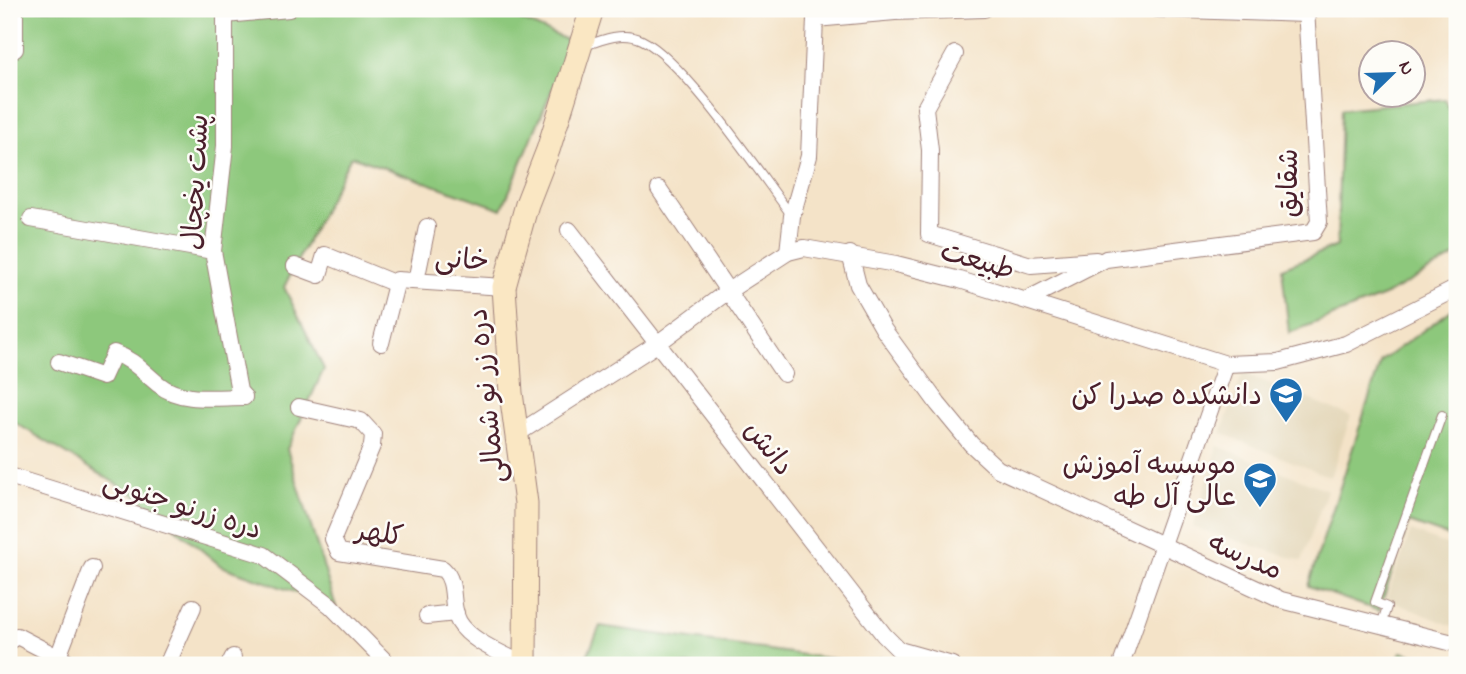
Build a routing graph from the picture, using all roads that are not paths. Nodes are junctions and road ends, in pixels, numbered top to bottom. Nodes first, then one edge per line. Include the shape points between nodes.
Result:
1 (15, 9) edge
2 (289, 9) edge
3 (592, 9) edge
4 (984, 9) edge
5 (1157, 9) edge
6 (894, 10) edge
7 (1306, 11) edge
8 (225, 12) edge
9 (580, 48) junction
10 (9, 53) edge
11 (955, 54) dead end
12 (659, 189) dead end
13 (792, 216) junction
14 (31, 219) dead end
15 (427, 227) dead end
16 (569, 230) dead end
17 (213, 251) junction
18 (788, 252) junction
19 (850, 254) junction
20 (1106, 259) junction
21 (295, 267) dead end
22 (416, 281) junction
23 (396, 284) junction
24 (504, 287) junction
25 (1457, 288) edge
26 (728, 290) junction
27 (1026, 300) junction
28 (381, 343) dead end
29 (657, 344) junction
30 (59, 362) dead end
31 (1226, 364) junction
32 (784, 374) dead end
33 (299, 407) dead end
34 (1442, 415) dead end
35 (517, 434) junction
36 (9, 476) edge
37 (1163, 546) junction
38 (92, 568) dead end
39 (193, 607) dead end
40 (456, 613) junction
41 (427, 616) dead end
42 (1381, 625) junction
43 (9, 641) edge
44 (1457, 644) edge
45 (58, 657) junction
46 (73, 665) edge
47 (167, 665) edge
48 (389, 665) edge
49 (524, 665) edge
50 (952, 665) edge
51 (1121, 665) edge

1 - 10 street via 15,49
2 - 8 street
3 - 9 street, دره زر نو شمالی
4 - 6 street
5 - 7 street
6 - 13 street via 815,19 809,156
7 - 20 street, شقایق via 1319,222 1313,232
8 - 17 street, پشت یخچال via 225,146
9 - 13 lane via 609,36 642,40 682,74
9 - 24 street, دره زر نو شمالی
11 - 20 street, شقایق via 925,108 930,150 929,234 1031,265
12 - 26 street
13 - 18 street
14 - 17 street
15 - 22 street, خانی
16 - 29 street, دانش
17 - 30 street, پشت یخچال via 223,318 244,397 186,397 160,386 132,359 114,353 103,377
18 - 19 street, طبیعت via 818,248
18 - 26 street, طبیعت
19 - 27 street, طبیعت
19 - 37 street, مدرسه via 858,285 884,330 971,444 998,469
20 - 27 street, شقایق
21 - 23 street, خانی via 319,275 325,255
22 - 23 street, خانی via 397,280
22 - 24 street, خانی
23 - 28 street, خانی
24 - 35 street, دره زر نو شمالی
25 - 31 street, طبیعت via 1346,344 1278,362
26 - 29 street, طبیعت
26 - 32 street
27 - 31 street, طبیعت
29 - 35 street, طبیعت
29 - 50 street, دانش via 884,635 908,654
31 - 37 street
33 - 40 street, کلهر via 361,421 373,434 333,539 339,552 443,569 452,582
34 - 42 lane via 1375,602 1387,607
35 - 49 street, دره زر نو شمالی via 526,503
36 - 48 street, دره زرنو جنوبی via 264,555 330,605
37 - 42 street, مدرسه via 1281,600
37 - 51 street
38 - 45 street
39 - 47 street
40 - 41 street
40 - 49 street, کلهر via 471,635
42 - 44 street, مدرسه
43 - 45 street via 17,636
45 - 46 street

